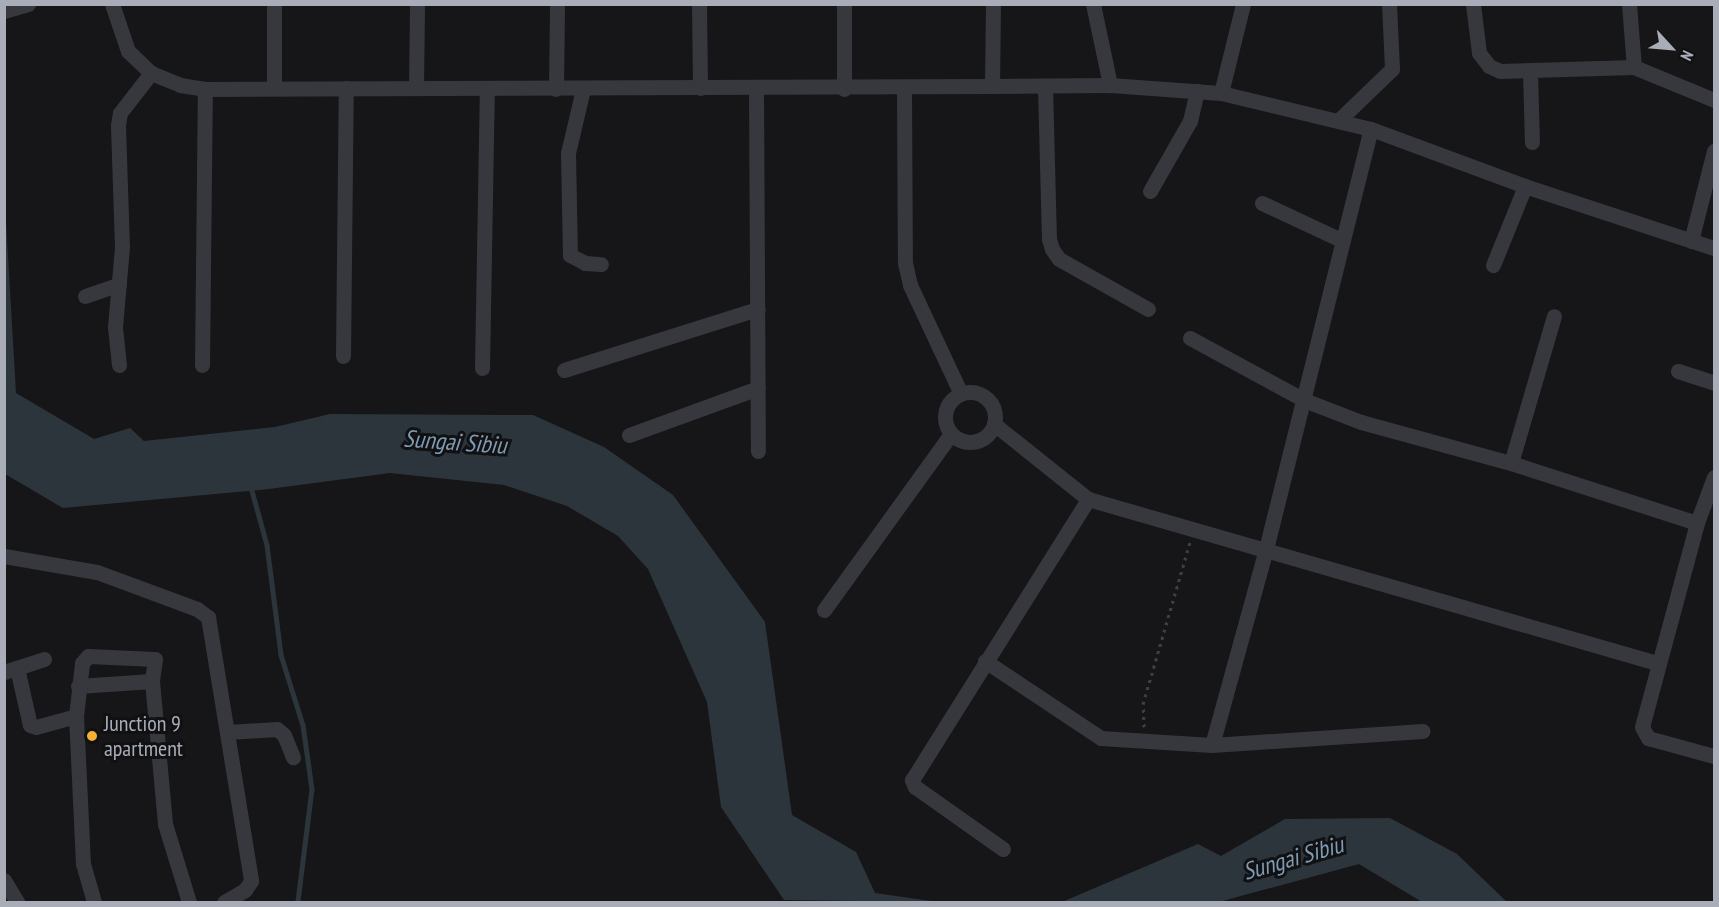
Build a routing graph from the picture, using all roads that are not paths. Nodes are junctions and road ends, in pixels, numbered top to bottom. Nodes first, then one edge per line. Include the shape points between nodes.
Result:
1 (28, 4) edge
2 (112, 4) edge
3 (274, 4) edge
4 (417, 4) edge
5 (557, 4) edge
6 (699, 4) edge
7 (844, 4) edge
8 (993, 4) edge
9 (1093, 4) edge
10 (1243, 4) edge
11 (1389, 4) edge
12 (1473, 4) edge
13 (1629, 4) edge
14 (4, 11) edge
15 (1634, 67) junction
16 (1530, 72) junction
17 (151, 73) junction
18 (1110, 85) junction
19 (992, 86) junction
20 (274, 87) junction
21 (1045, 87) junction
22 (346, 88) junction
23 (416, 88) junction
24 (700, 88) junction
25 (756, 88) junction
26 (904, 88) junction
27 (205, 89) junction
28 (486, 89) junction
29 (556, 89) junction
30 (583, 89) junction
31 (844, 89) junction
32 (1197, 92) junction
33 (1221, 93) junction
34 (1714, 100) edge
35 (1339, 120) junction
36 (1371, 129) junction
37 (1532, 142) dead end
38 (1714, 151) edge
39 (1525, 186) junction
40 (1150, 191) dead end
41 (1262, 203) dead end
42 (1344, 241) junction
43 (1691, 241) junction
44 (1714, 248) edge
45 (601, 264) dead end
46 (1493, 265) dead end
47 (119, 284) junction
48 (85, 296) dead end
49 (758, 309) junction
50 (1148, 309) dead end
51 (1554, 316) dead end
52 (1190, 338) dead end
53 (343, 356) dead end
54 (119, 365) dead end
55 (202, 365) dead end
56 (482, 368) dead end
57 (564, 370) dead end
58 (1678, 371) dead end
59 (1714, 382) edge
60 (758, 388) junction
61 (961, 394) junction
62 (1304, 400) junction
63 (994, 424) junction
64 (951, 434) junction
65 (629, 435) dead end
66 (758, 451) dead end
67 (1511, 463) junction
68 (1714, 477) edge
69 (1712, 495) edge
70 (1088, 500) junction
71 (1697, 523) junction
72 (1266, 549) junction
73 (4, 556) edge
74 (824, 609) dead end
75 (44, 659) dead end
76 (985, 661) junction
77 (1657, 663) junction
78 (11, 670) edge
79 (152, 681) junction
80 (78, 686) junction
81 (76, 716) junction
82 (1423, 731) dead end
83 (227, 732) junction
84 (1212, 745) junction
85 (1714, 756) edge
86 (293, 757) dead end
87 (1003, 849) dead end
88 (4, 880) edge
89 (17, 903) edge
90 (94, 903) edge
91 (189, 903) edge
92 (224, 903) edge

1 - 14 street
2 - 17 street via 128,51
3 - 20 street
4 - 23 street
5 - 29 street
6 - 24 street
7 - 31 street
8 - 19 street
9 - 18 street
10 - 33 street
11 - 35 street via 1392,69
12 - 16 street via 1483,60 1500,71
13 - 15 street
15 - 16 street
15 - 34 street
16 - 37 street
17 - 27 street via 180,85
17 - 47 street via 118,119
18 - 21 street
18 - 32 street
19 - 21 street
19 - 26 street
20 - 22 street
20 - 27 street
21 - 50 street via 1048,239 1052,249 1059,259
22 - 23 street
22 - 53 street
23 - 28 street
24 - 25 street
24 - 30 street
25 - 31 street
25 - 49 street
26 - 31 street
26 - 61 street via 905,263 910,285
27 - 55 street
28 - 29 street
28 - 56 street
29 - 30 street
30 - 45 street via 568,153 570,255 585,263
32 - 33 street
32 - 40 street via 1190,121
33 - 35 street
35 - 36 street
36 - 39 street
36 - 42 street
38 - 43 street
39 - 43 street
39 - 46 street
41 - 42 street
42 - 62 street
43 - 44 street
47 - 48 street
47 - 54 street via 115,327
49 - 57 street
49 - 60 street
51 - 67 street
52 - 62 street
58 - 59 street
60 - 65 street
60 - 66 street
61 - 63 street via 977,394 987,399
61 - 64 street via 946,412
62 - 67 street via 1361,422
62 - 72 street
63 - 64 street via 987,435 975,442 962,441
63 - 70 street
64 - 74 street
67 - 71 street
68 - 69 street
69 - 71 street
70 - 72 street
70 - 76 street
71 - 77 street
72 - 77 street
72 - 84 street
73 - 83 street via 97,572 203,612 208,617
75 - 78 street
76 - 84 street via 1101,738 1146,744
76 - 87 street via 912,780 915,787
77 - 85 street via 1642,727 1645,735
78 - 81 street via 30,725 36,727
79 - 80 street
79 - 80 street via 152,657 88,656 82,663
79 - 91 street via 165,824
80 - 81 street
81 - 90 street via 83,864
82 - 84 street
83 - 86 street via 277,729 284,735
83 - 92 street via 251,881 245,890
88 - 89 street

